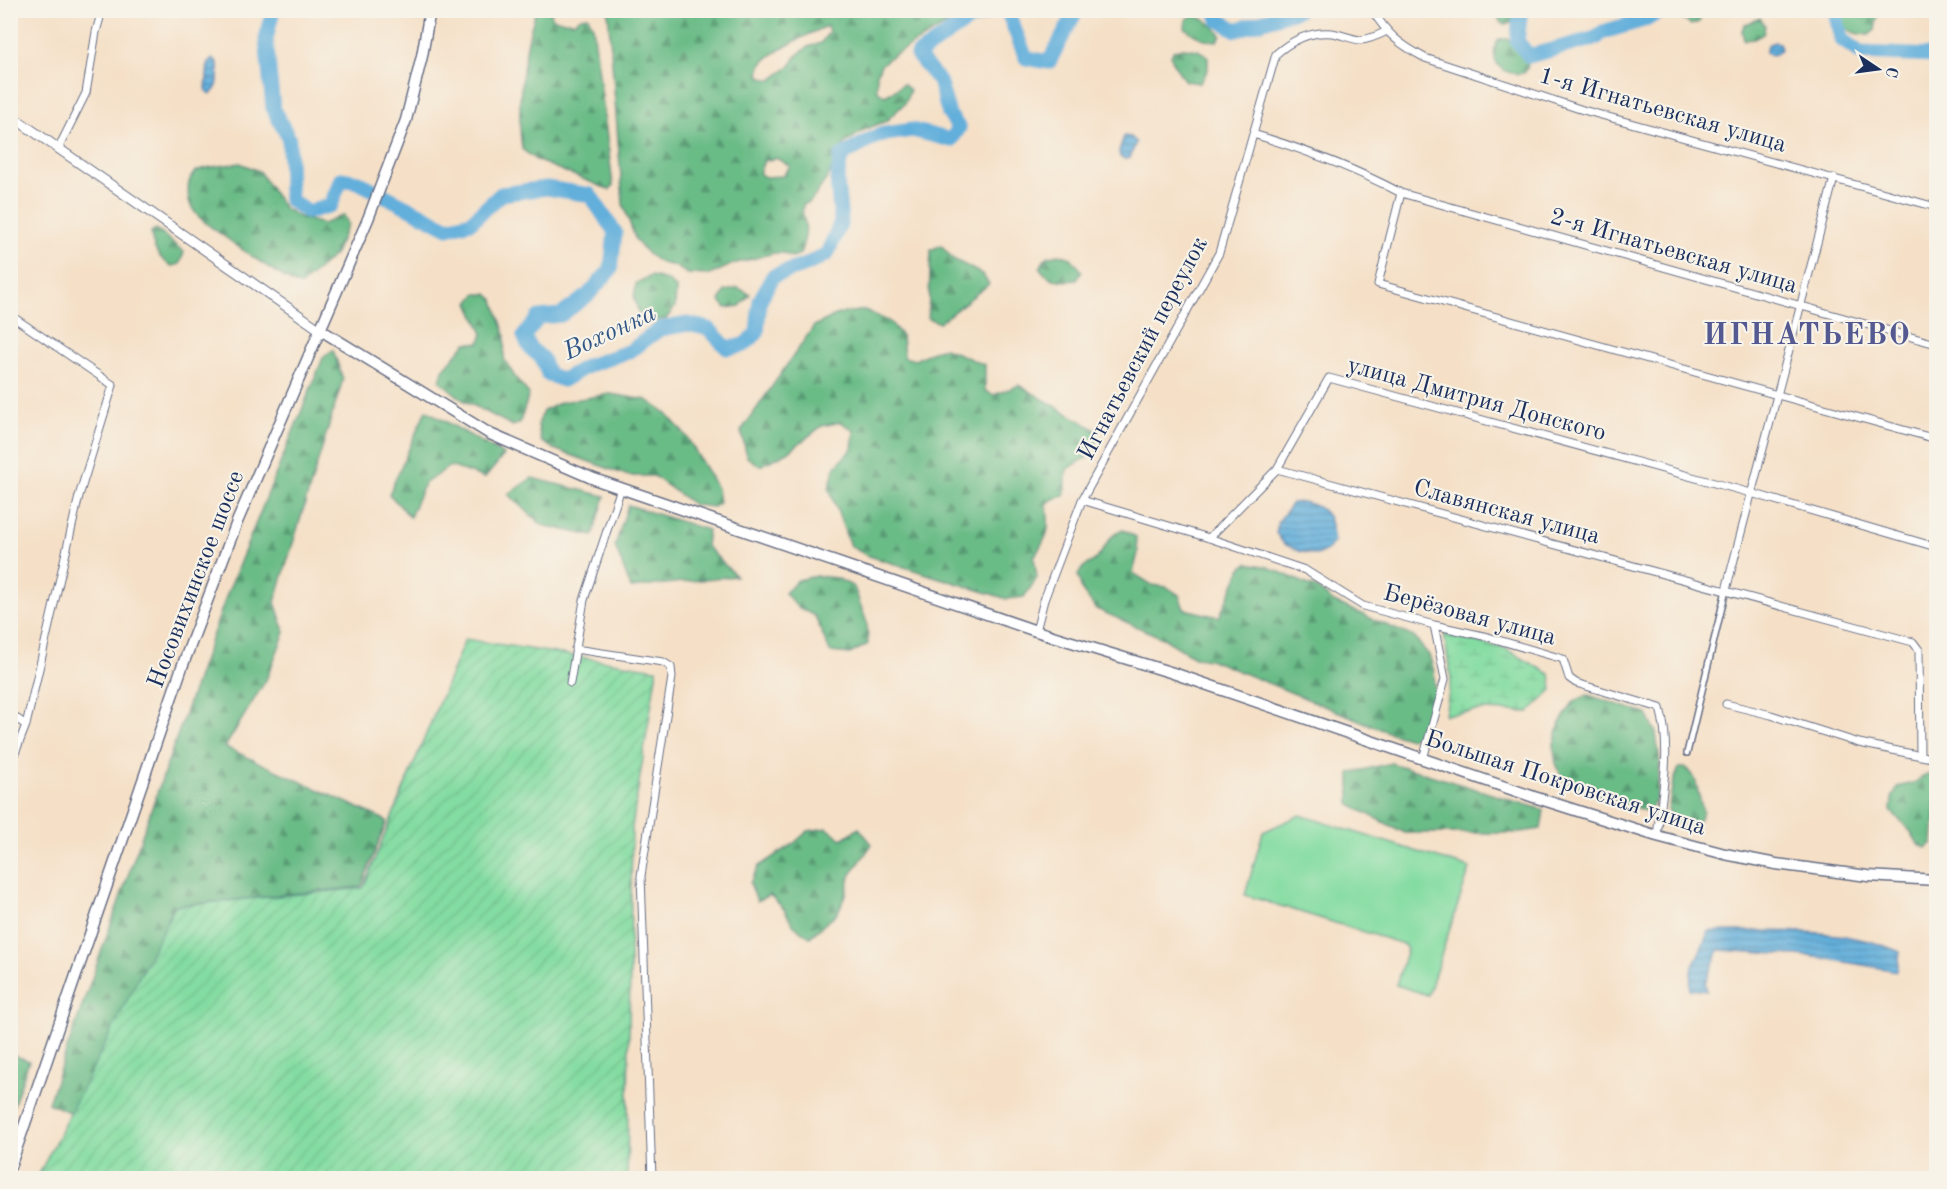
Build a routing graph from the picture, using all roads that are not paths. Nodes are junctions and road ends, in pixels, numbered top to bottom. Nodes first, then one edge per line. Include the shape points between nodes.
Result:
1 (102, 10) edge
2 (430, 10) edge
3 (1372, 10) edge
4 (1384, 28) junction
5 (10, 115) edge
6 (1253, 134) junction
7 (59, 147) junction
8 (1834, 178) junction
9 (1401, 193) junction
10 (1936, 207) edge
11 (1802, 306) junction
12 (10, 315) edge
13 (319, 329) junction
14 (1936, 344) edge
15 (1777, 395) junction
16 (1936, 439) edge
17 (1277, 469) junction
18 (621, 488) junction
19 (1751, 493) junction
20 (1082, 500) junction
21 (1209, 538) junction
22 (1936, 547) edge
23 (1726, 590) junction
24 (1434, 625) junction
25 (1036, 631) junction
26 (575, 649) junction
27 (570, 682) dead end
28 (1726, 704) dead end
29 (10, 714) edge
30 (26, 725) junction
31 (1687, 753) dead end
32 (1920, 756) junction
33 (1423, 759) junction
34 (1936, 759) edge
35 (10, 766) edge
36 (1657, 836) junction
37 (1936, 880) edge
38 (10, 1167) edge
39 (652, 1179) edge

1 - 7 street via 86,93
2 - 13 main road, Носовихинское шоссе via 406,120
3 - 4 street, 1-я Игнатьевская улица
4 - 6 street, Игнатьевский переулок via 1375,36 1360,40 1331,33 1303,36 1288,43 1276,54
4 - 8 street, 1-я Игнатьевская улица via 1401,45 1425,57 1486,78 1583,110
5 - 7 street
6 - 9 street, 2-я Игнатьевская улица via 1309,151
6 - 20 street, Игнатьевский переулок via 1219,253
7 - 13 street
8 - 10 street, 1-я Игнатьевская улица
8 - 11 street
9 - 11 street, 2-я Игнатьевская улица
9 - 15 street via 1378,284
11 - 14 street, 2-я Игнатьевская улица
11 - 15 street
12 - 30 street via 113,385 79,496
13 - 18 main road, Большая Покровская улица via 490,434
13 - 38 main road, Носовихинское шоссе via 237,522 183,667
15 - 16 street
15 - 19 street
17 - 19 street, улица Дмитрия Донского via 1329,378
17 - 21 street, улица Дмитрия Донского
17 - 23 street, Славянская улица
18 - 25 main road, Большая Покровская улица
18 - 26 street via 584,600
19 - 22 street, улица Дмитрия Донского
19 - 23 street
20 - 21 street
20 - 25 street, Игнатьевский переулок
21 - 24 street, Берёзовая улица via 1305,570 1363,606
23 - 31 street
23 - 32 street, Славянская улица via 1917,645
24 - 33 street via 1445,679
24 - 36 street, Берёзовая улица via 1563,658 1569,678 1576,682 1660,708 1666,760
25 - 33 main road, Большая Покровская улица
26 - 27 street
26 - 39 street via 671,667 641,876
28 - 32 street via 1859,743
29 - 30 street
30 - 35 street
32 - 34 street
33 - 36 main road, Большая Покровская улица
36 - 37 main road, Большая Покровская улица via 1787,866

